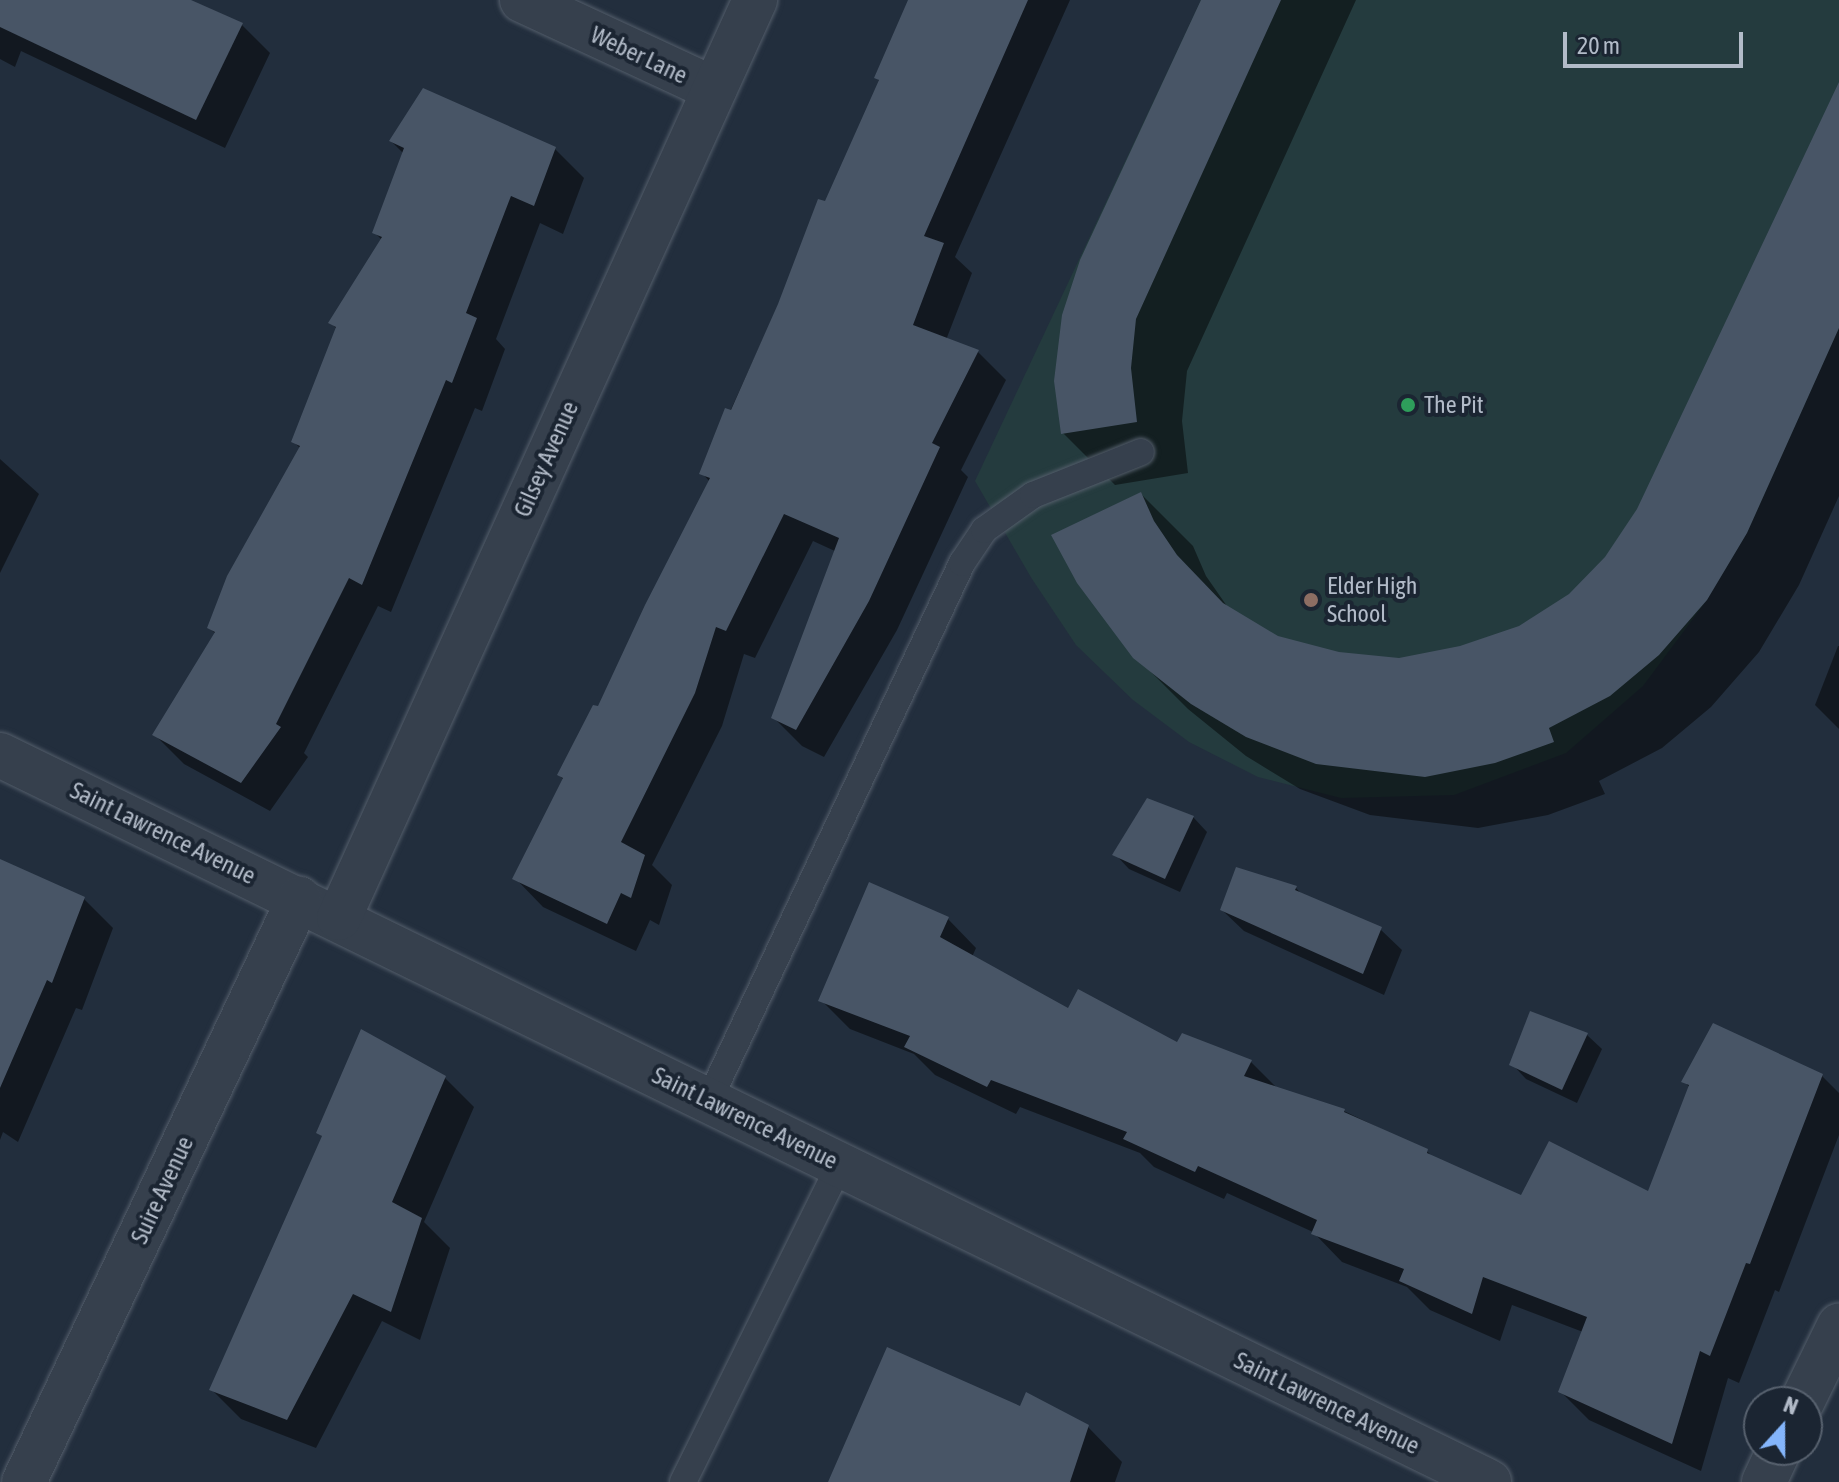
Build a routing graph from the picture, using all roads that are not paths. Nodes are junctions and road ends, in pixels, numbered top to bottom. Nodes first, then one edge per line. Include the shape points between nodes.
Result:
1 (522, 0) edge
2 (755, 0) edge
3 (714, 89) junction
4 (1141, 452) dead end
5 (0, 755) edge
6 (299, 899) junction
7 (339, 918) junction
8 (709, 1100) junction
9 (840, 1164) junction
10 (1839, 1326) edge
11 (1810, 1386) edge
12 (1480, 1480) edge
13 (24, 1482) edge
14 (683, 1482) edge

1 - 3 street, Weber Lane
2 - 3 street, Gilsey Avenue
3 - 7 street, Gilsey Avenue
4 - 8 lane via 1033,495 984,530 962,563
5 - 6 street, Saint Lawrence Avenue
6 - 7 street, Saint Lawrence Avenue
6 - 13 street, Suire Avenue
7 - 8 street, Saint Lawrence Avenue
8 - 9 street, Saint Lawrence Avenue
9 - 12 street, Saint Lawrence Avenue
9 - 14 lane
10 - 11 street

